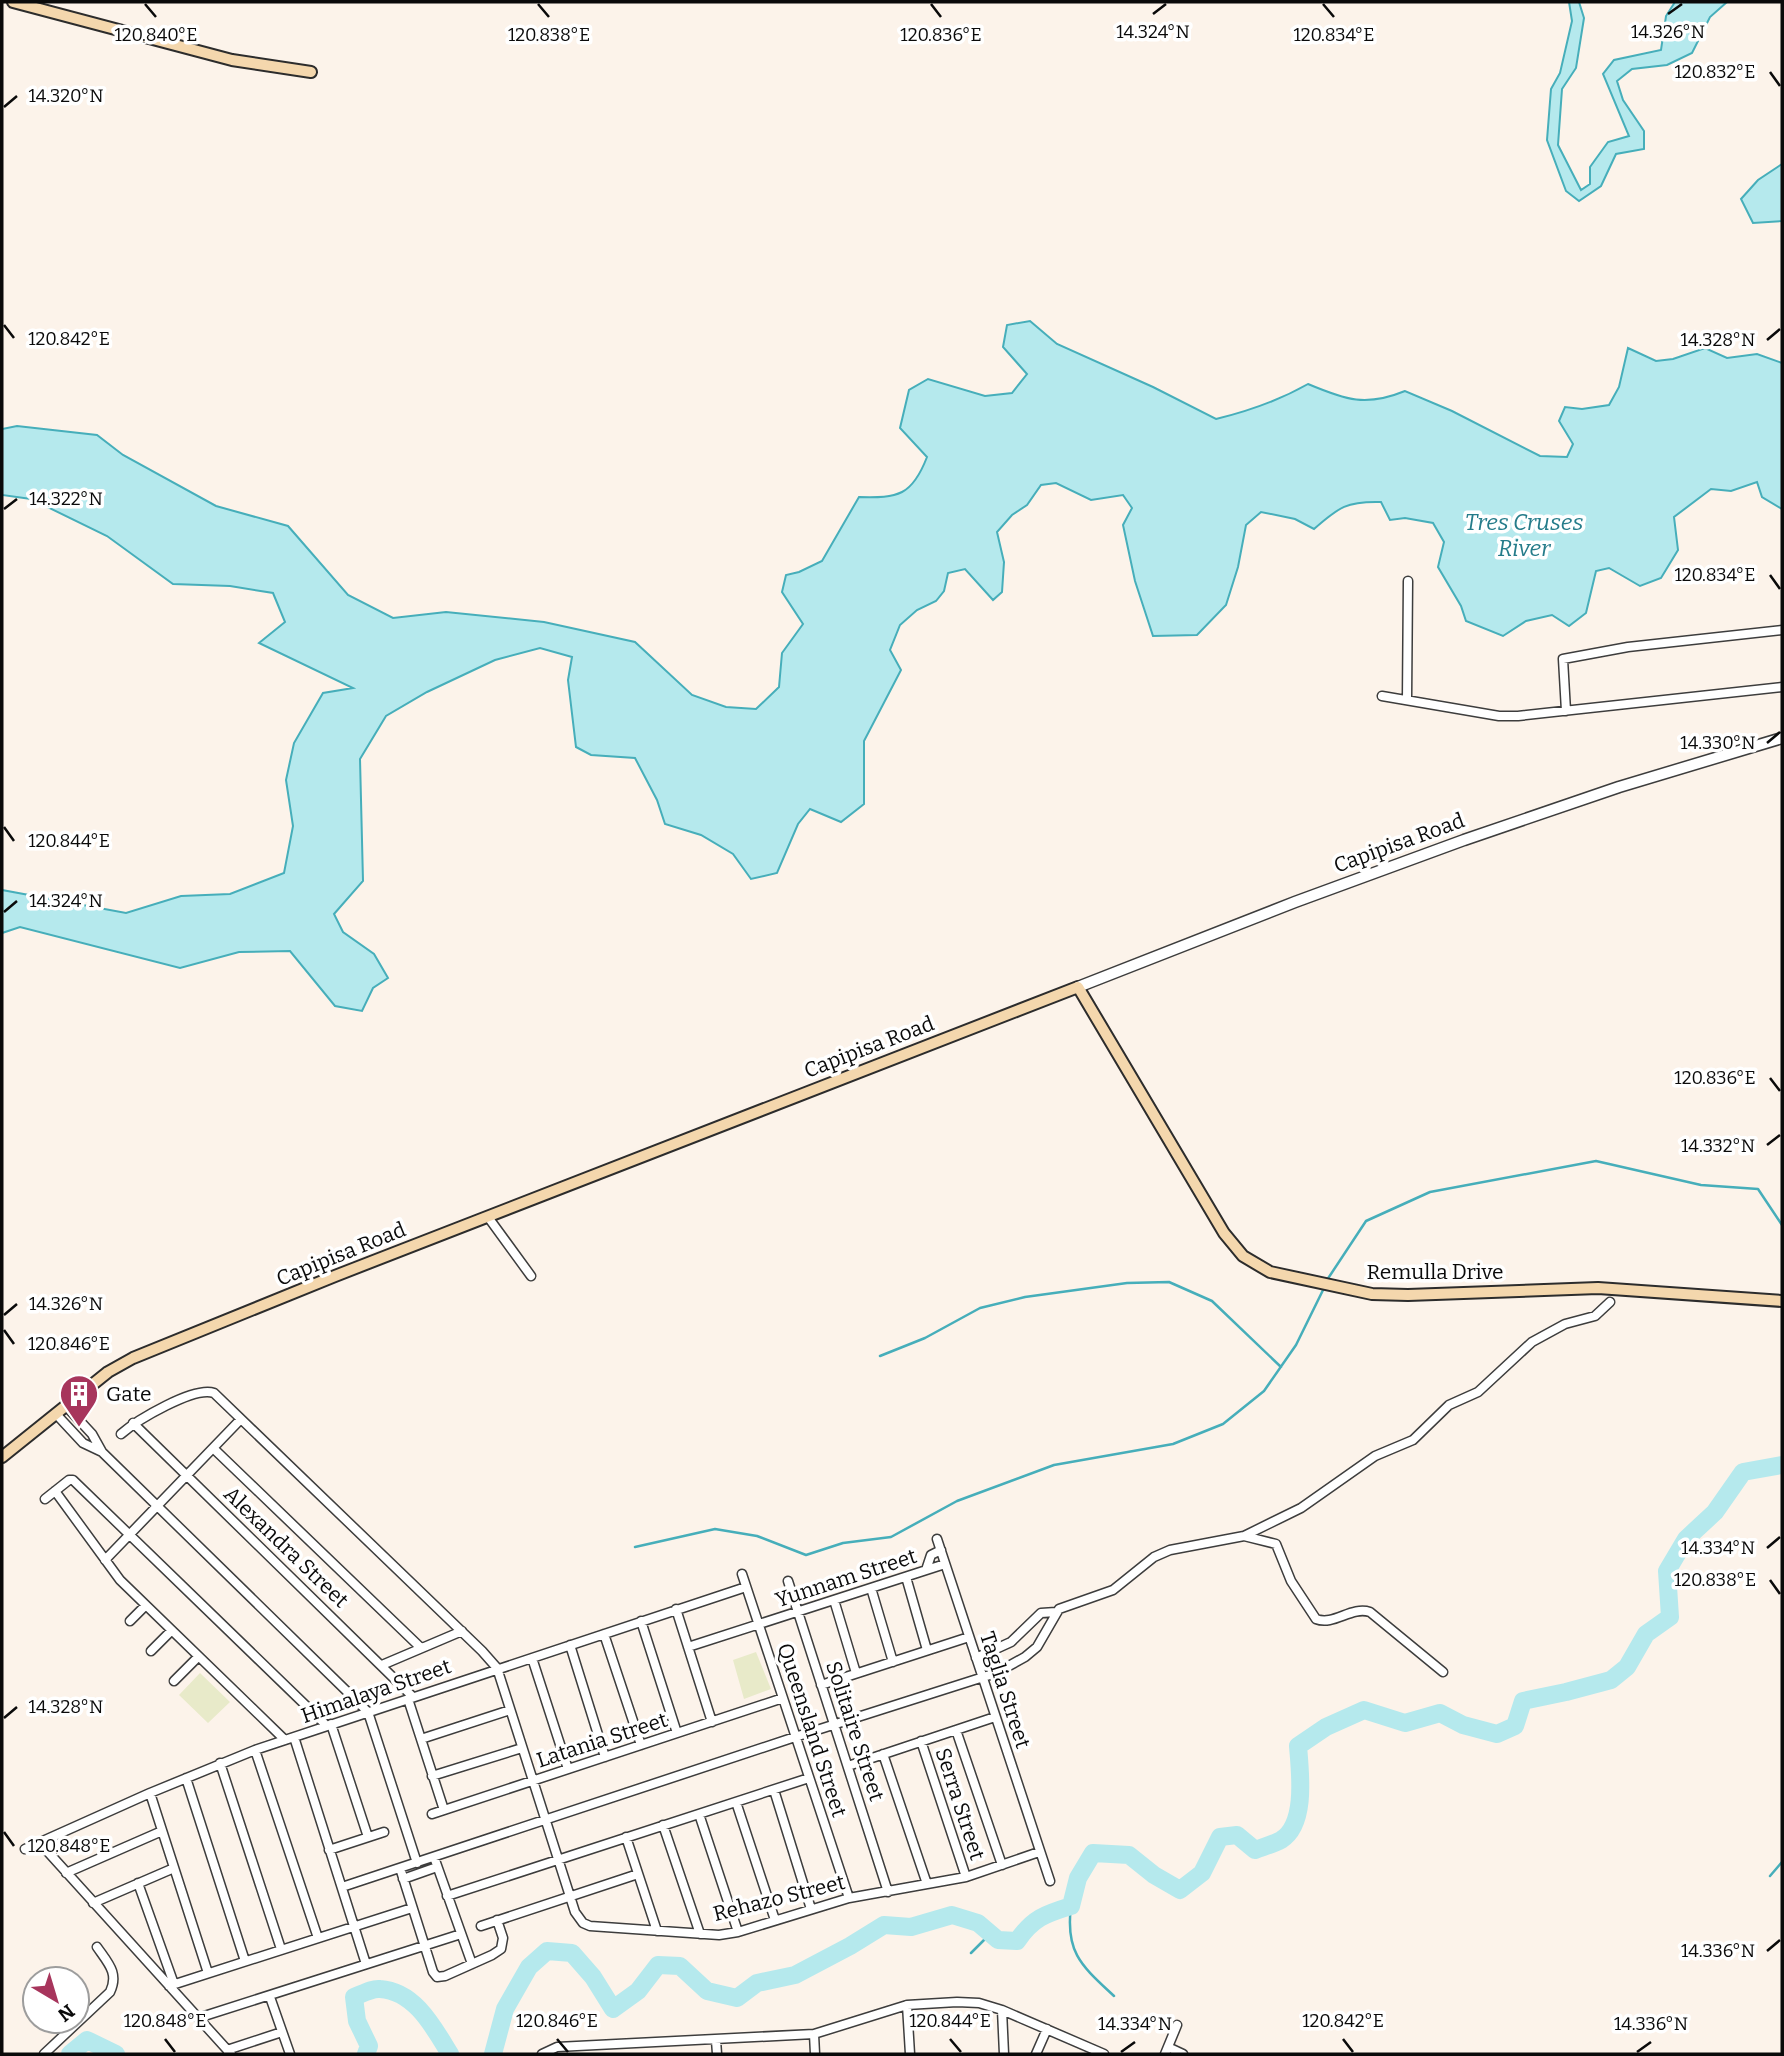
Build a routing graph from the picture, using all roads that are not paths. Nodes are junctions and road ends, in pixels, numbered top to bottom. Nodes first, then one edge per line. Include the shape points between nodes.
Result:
1 (13, 2) edge
2 (311, 72) dead end
3 (1408, 581) dead end
4 (1782, 630) edge
5 (1782, 687) edge
6 (1382, 696) dead end
7 (1407, 699) junction
8 (1566, 711) junction
9 (1782, 737) edge
10 (1078, 987) junction
11 (488, 1217) junction
12 (531, 1276) dead end
13 (1782, 1301) edge
14 (1610, 1302) dead end
15 (66, 1406) junction
16 (56, 1414) junction
17 (240, 1420) junction
18 (133, 1423) junction
19 (121, 1434) dead end
20 (213, 1448) junction
21 (102, 1452) junction
22 (2, 1457) edge
23 (186, 1476) junction
24 (55, 1491) junction
25 (45, 1499) dead end
26 (156, 1507) junction
27 (130, 1535) junction
28 (1244, 1536) junction
29 (937, 1539) dead end
30 (941, 1550) junction
31 (105, 1560) junction
32 (945, 1564) junction
33 (926, 1570) junction
34 (742, 1574) dead end
35 (906, 1577) junction
36 (788, 1581) dead end
37 (746, 1587) junction
38 (871, 1588) junction
39 (834, 1600) junction
40 (145, 1606) junction
41 (677, 1609) junction
42 (798, 1612) junction
43 (1056, 1612) junction
44 (130, 1621) dead end
45 (641, 1621) junction
46 (759, 1625) junction
47 (171, 1631) junction
48 (462, 1631) junction
49 (604, 1634) junction
50 (969, 1637) junction
51 (570, 1645) junction
52 (688, 1647) junction
53 (421, 1648) junction
54 (927, 1650) junction
55 (152, 1651) dead end
56 (198, 1657) junction
57 (532, 1658) junction
58 (976, 1658) junction
59 (893, 1662) junction
60 (382, 1665) junction
61 (497, 1668) junction
62 (1443, 1672) dead end
63 (856, 1674) junction
64 (982, 1677) junction
65 (174, 1681) dead end
66 (821, 1685) junction
67 (410, 1698) junction
68 (783, 1698) junction
69 (510, 1710) junction
70 (368, 1712) junction
71 (995, 1717) junction
72 (712, 1722) junction
73 (834, 1724) junction
74 (329, 1725) junction
75 (956, 1730) junction
76 (677, 1733) junction
77 (795, 1737) junction
78 (289, 1739) junction
79 (421, 1739) junction
80 (921, 1741) junction
81 (641, 1745) junction
82 (522, 1748) junction
83 (255, 1750) junction
84 (883, 1754) junction
85 (605, 1757) junction
86 (220, 1763) junction
87 (848, 1766) junction
88 (568, 1769) junction
89 (432, 1776) junction
90 (186, 1778) junction
91 (809, 1778) junction
92 (532, 1781) junction
93 (774, 1790) junction
94 (150, 1793) junction
95 (736, 1802) junction
96 (443, 1810) junction
97 (432, 1814) dead end
98 (699, 1814) junction
99 (545, 1821) junction
100 (663, 1825) junction
101 (162, 1831) junction
102 (384, 1832) dead end
103 (368, 1837) junction
104 (626, 1838) junction
105 (39, 1842) junction
106 (24, 1849) dead end
107 (329, 1850) junction
108 (1039, 1852) junction
109 (434, 1857) junction
110 (557, 1860) junction
111 (417, 1863) junction
112 (1002, 1865) junction
113 (437, 1867) junction
114 (174, 1868) junction
115 (400, 1868) junction
116 (66, 1873) junction
117 (638, 1874) junction
118 (966, 1877) junction
119 (403, 1879) junction
120 (1050, 1881) dead end
121 (138, 1883) junction
122 (927, 1884) junction
123 (342, 1887) junction
124 (888, 1892) junction
125 (447, 1896) junction
126 (569, 1897) junction
127 (849, 1898) junction
128 (93, 1903) junction
129 (412, 1908) junction
130 (811, 1909) junction
131 (497, 1920) junction
132 (775, 1920) junction
133 (354, 1926) junction
134 (481, 1926) dead end
135 (657, 1931) junction
136 (738, 1931) junction
137 (461, 1934) junction
138 (700, 1934) junction
139 (318, 1938) junction
140 (424, 1946) junction
141 (97, 1947) dead end
142 (281, 1950) junction
143 (245, 1961) junction
144 (366, 1964) junction
145 (472, 1964) junction
146 (208, 1973) junction
147 (172, 1985) junction
148 (270, 1997) junction
149 (907, 2006) junction
150 (1002, 2010) junction
151 (198, 2018) junction
152 (1177, 2025) dead end
153 (1047, 2029) junction
154 (282, 2032) junction
155 (814, 2034) junction
156 (716, 2040) junction
157 (622, 2045) junction
158 (1167, 2050) edge
159 (229, 2052) edge
160 (44, 2054) edge
161 (290, 2054) edge
162 (542, 2054) edge
163 (622, 2054) edge
164 (717, 2054) edge
165 (815, 2054) edge
166 (910, 2054) edge
167 (1004, 2054) edge
168 (1037, 2054) edge
169 (1104, 2054) edge
170 (1183, 2054) edge

1 - 2 main road via 233,60
3 - 7 street
4 - 8 street via 1563,659
5 - 8 street
6 - 7 street
7 - 8 street via 1499,716
9 - 10 street, Capipisa Road via 1429,852
10 - 11 main road, Capipisa Road
10 - 13 main road, Remulla Drive via 1224,1233 1248,1260 1280,1276 1390,1295 1598,1288
11 - 12 street
11 - 15 main road, Capipisa Road via 133,1358
14 - 28 street via 1595,1316 1565,1324 1532,1342 1478,1392 1449,1405 1413,1440 1375,1456 1301,1508
15 - 16 main road, Capipisa Road
15 - 21 street
16 - 21 street via 83,1443
16 - 22 main road, Capipisa Road
17 - 18 street via 209,1391
17 - 20 street
17 - 48 street
18 - 19 street
18 - 23 street, Alexandra Street
20 - 23 street
20 - 53 street
21 - 26 street
23 - 26 street
23 - 60 street, Alexandra Street
24 - 25 street
24 - 27 street via 73,1480
24 - 31 street
26 - 27 street
26 - 70 street
27 - 31 street
27 - 74 street
28 - 43 street via 1170,1550 1113,1590
28 - 62 street via 1276,1544 1291,1581 1316,1619 1370,1612
29 - 30 street, Taglia Street
30 - 32 street, Taglia Street
30 - 33 street via 931,1555
31 - 40 street
32 - 33 street, Yunnam Street
32 - 50 street, Taglia Street
33 - 35 street, Yunnam Street
34 - 37 street, Queensland Street
35 - 38 street, Yunnam Street
35 - 54 street
36 - 42 street, Solitaire Street
37 - 41 street, Himalaya Street
37 - 46 street, Queensland Street
38 - 39 street, Yunnam Street
38 - 59 street
39 - 42 street, Yunnam Street
39 - 63 street
40 - 44 street
40 - 47 street
41 - 45 street, Himalaya Street
41 - 52 street
42 - 46 street, Yunnam Street
42 - 66 street, Solitaire Street
43 - 58 street via 1041,1613 1011,1642
43 - 64 street via 1037,1647 1012,1665
45 - 49 street, Himalaya Street
45 - 76 street
46 - 52 street, Yunnam Street
46 - 68 street, Queensland Street
47 - 55 street
47 - 56 street
48 - 53 street
48 - 61 street
49 - 51 street, Himalaya Street
49 - 81 street
50 - 54 street
50 - 58 street, Taglia Street
51 - 57 street, Himalaya Street
51 - 85 street
52 - 72 street
53 - 60 street
54 - 59 street
56 - 65 street
56 - 78 street
57 - 61 street, Himalaya Street
57 - 88 street
58 - 64 street, Taglia Street
59 - 63 street
60 - 67 street, Alexandra Street
61 - 67 street, Himalaya Street
61 - 69 street, Rehazo Street
63 - 66 street
64 - 71 street, Taglia Street
64 - 73 street
66 - 73 street, Solitaire Street
67 - 70 street, Himalaya Street
67 - 79 street, Alexandra Street
68 - 72 street, Latania Street
68 - 77 street, Queensland Street
69 - 79 street
69 - 82 street, Rehazo Street
70 - 74 street, Himalaya Street
70 - 111 street
71 - 75 street
71 - 108 street, Taglia Street
72 - 76 street, Latania Street
73 - 77 street
73 - 87 street, Solitaire Street
74 - 78 street, Himalaya Street
74 - 103 street
75 - 80 street
75 - 112 street
76 - 81 street, Latania Street
77 - 91 street, Queensland Street
77 - 99 street
78 - 83 street, Himalaya Street
78 - 107 street
79 - 89 street, Alexandra Street
80 - 84 street
80 - 118 street, Serra Street
81 - 85 street, Latania Street
82 - 89 street
82 - 92 street, Rehazo Street
83 - 86 street, Himalaya Street
83 - 139 street
84 - 87 street
84 - 122 street
85 - 88 street, Latania Street
86 - 90 street, Himalaya Street
86 - 142 street
87 - 124 street, Solitaire Street
88 - 92 street, Latania Street
89 - 96 street, Alexandra Street
90 - 94 street, Himalaya Street
90 - 143 street
91 - 93 street
91 - 127 street, Queensland Street
92 - 96 street, Latania Street
92 - 99 street, Rehazo Street
93 - 95 street
93 - 130 street
94 - 101 street
94 - 105 street, Himalaya Street
95 - 98 street
95 - 132 street
96 - 97 street, Latania Street
98 - 100 street
98 - 136 street
99 - 109 street
99 - 110 street, Rehazo Street
100 - 104 street
100 - 138 street
101 - 114 street
101 - 116 street
102 - 103 street
103 - 107 street
104 - 110 street
104 - 117 street
105 - 106 street, Himalaya Street
105 - 116 street
107 - 123 street
108 - 112 street, Rehazo Street
108 - 120 street, Taglia Street
109 - 111 street
109 - 113 street
110 - 125 street
110 - 126 street, Rehazo Street
111 - 115 street
112 - 118 street, Rehazo Street
113 - 119 street
113 - 125 street
114 - 121 street
114 - 146 street
115 - 119 street
115 - 123 street
116 - 128 street
117 - 126 street
117 - 135 street
118 - 122 street, Rehazo Street
119 - 129 street
121 - 128 street
121 - 147 street
122 - 124 street, Rehazo Street
123 - 133 street
124 - 127 street, Rehazo Street
125 - 137 street
126 - 131 street
126 - 135 street, Rehazo Street via 579,1918 590,1926
127 - 130 street, Rehazo Street
128 - 147 street
129 - 133 street
129 - 140 street
130 - 132 street, Rehazo Street
131 - 134 street
131 - 145 street via 501,1949
132 - 136 street, Rehazo Street
133 - 139 street
133 - 144 street
135 - 138 street, Rehazo Street
136 - 138 street, Rehazo Street
137 - 140 street
137 - 145 street
139 - 142 street
140 - 144 street
140 - 145 street via 437,1977
141 - 160 street via 113,1970 115,1982
142 - 143 street
143 - 146 street
144 - 148 street
146 - 147 street
147 - 151 street
148 - 151 street
148 - 154 street
149 - 150 street via 957,2002
149 - 155 street
149 - 166 street
150 - 153 street
150 - 167 street
151 - 159 street
152 - 158 street
153 - 168 street
153 - 169 street
154 - 159 street
154 - 161 street
155 - 156 street
155 - 165 street
156 - 157 street
156 - 164 street
157 - 162 street via 557,2047
157 - 163 street
158 - 170 street

